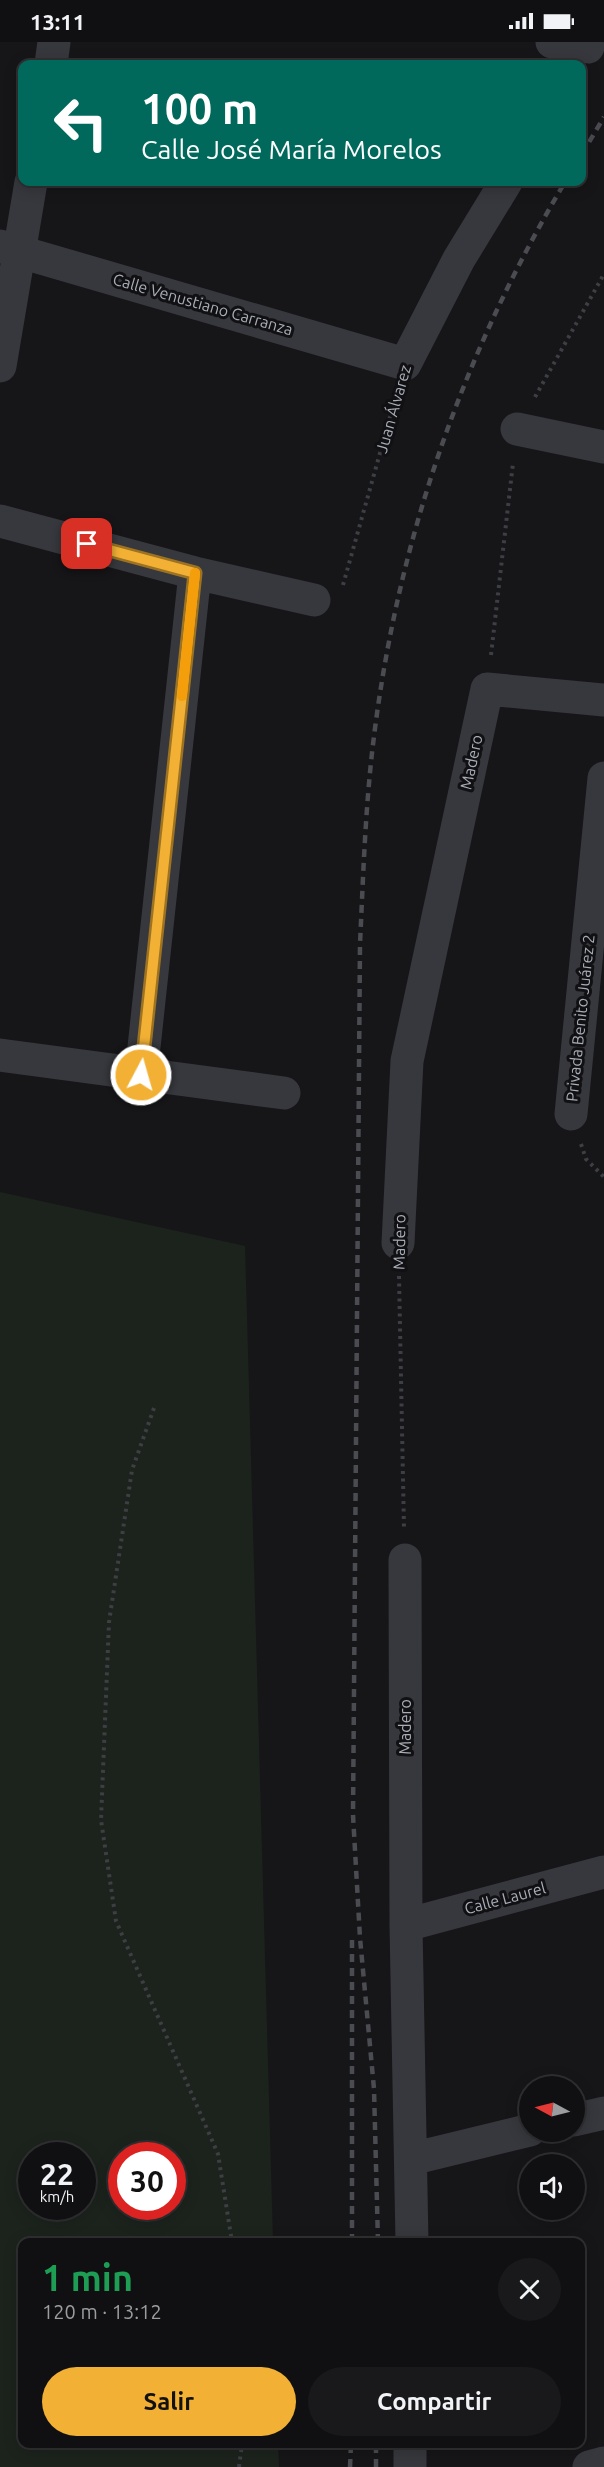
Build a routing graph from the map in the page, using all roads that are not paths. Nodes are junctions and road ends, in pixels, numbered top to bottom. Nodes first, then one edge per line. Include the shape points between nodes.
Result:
1 (54, 42) edge
2 (552, 42) edge
3 (586, 51) edge
4 (52, 60) edge
5 (30, 186) edge
6 (504, 186) edge
7 (10, 248) edge
8 (405, 364) joint
9 (0, 366) edge
10 (517, 429) road end
11 (604, 447) edge
12 (0, 521) edge
13 (195, 573) junction
14 (314, 600) road end
15 (604, 699) edge
16 (604, 778) edge
17 (0, 1055) edge
18 (141, 1075) junction
19 (284, 1093) dead end
20 (571, 1114) dead end
21 (398, 1243) road end
22 (405, 1560) road end
23 (604, 1872) edge
24 (405, 1924) junction
25 (604, 2113) edge
26 (585, 2117) edge
27 (519, 2133) edge
28 (411, 2159) junction
29 (412, 2238) edge
30 (410, 2448) edge
31 (604, 2463) edge
32 (410, 2467) edge
33 (589, 2467) edge

1 - 4 street
2 - 3 street
5 - 7 street
6 - 8 street, Juan Álvarez via 459,259
7 - 8 street, Calle Venustiano Carranza
7 - 9 street
10 - 11 street
12 - 13 street
13 - 14 street
13 - 18 street
15 - 21 street, Madero via 487,689 407,1061
16 - 20 street, Privada Benito Juárez 2
17 - 18 street
18 - 19 street
22 - 24 street, Madero
23 - 24 street, Calle Laurel
24 - 28 street, Madero
25 - 26 street
27 - 28 street
28 - 29 street, Madero
30 - 32 street
31 - 33 street

